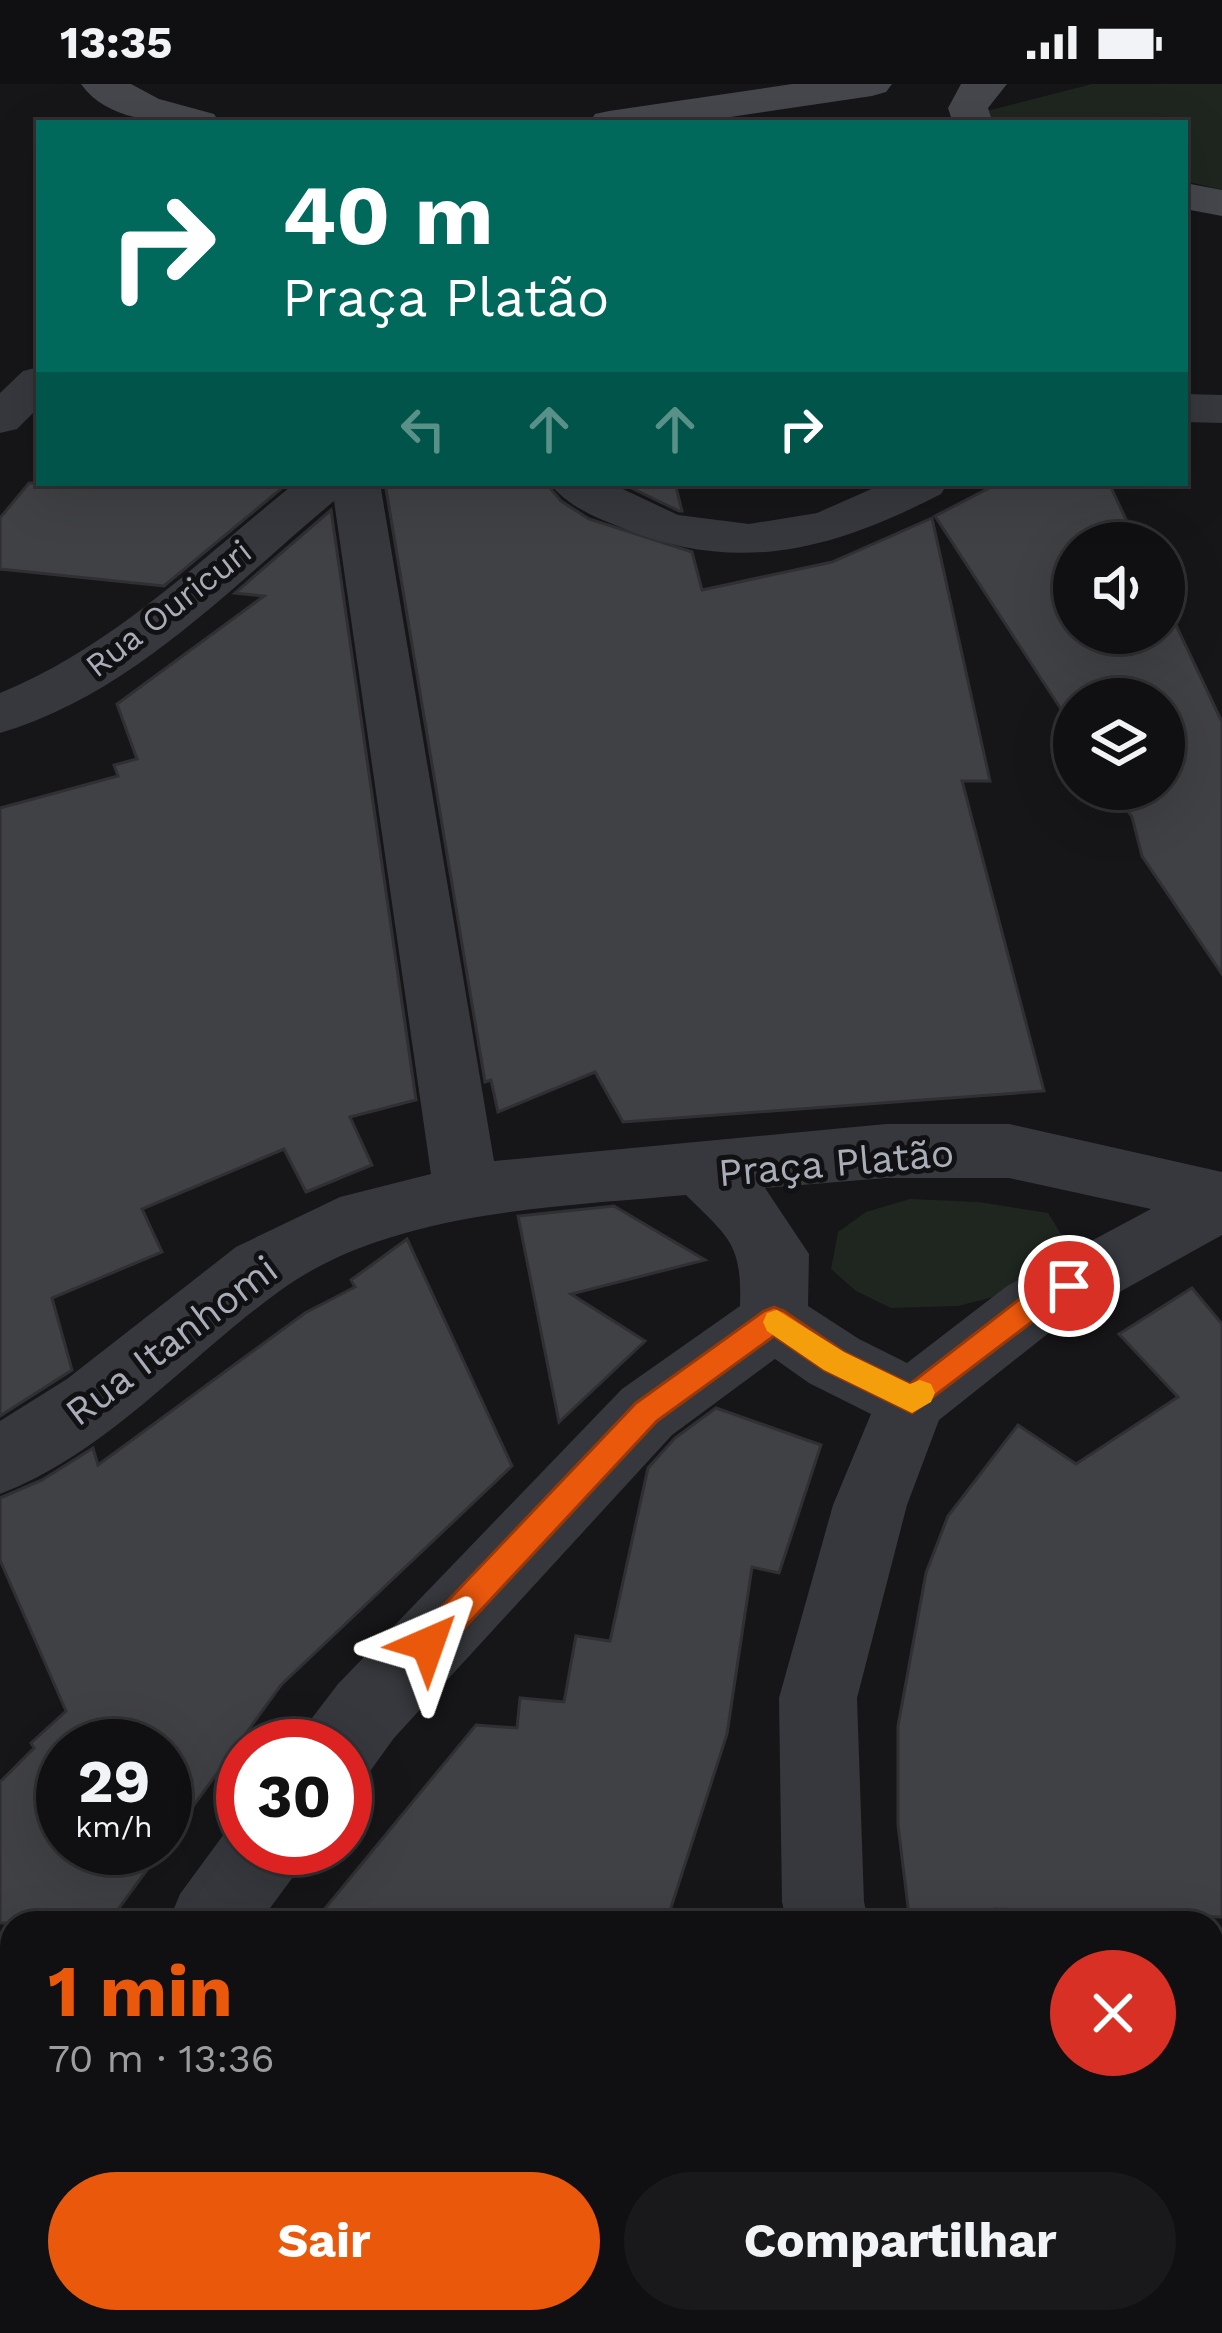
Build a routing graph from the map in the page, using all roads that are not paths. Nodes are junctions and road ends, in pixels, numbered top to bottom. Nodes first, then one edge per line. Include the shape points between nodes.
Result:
1 (101, 84) edge
2 (872, 84) edge
3 (987, 84) edge
4 (796, 88) edge
5 (146, 115) edge
6 (180, 120) edge
7 (625, 120) edge
8 (972, 120) edge
9 (1188, 197) edge
10 (1222, 203) edge
11 (36, 384) edge
12 (1188, 407) edge
13 (1222, 409) edge
14 (0, 419) edge
15 (322, 486) edge
16 (356, 486) edge
17 (579, 486) edge
18 (918, 486) edge
19 (0, 714) edge
20 (700, 1166) junction
21 (467, 1194) junction
22 (1222, 1202) edge
23 (774, 1320) junction
24 (912, 1400) junction
25 (0, 1461) edge
26 (360, 1719) edge
27 (244, 1875) edge
28 (218, 1911) edge
29 (825, 1911) edge

1 - 5 main road
2 - 4 main road
3 - 8 main road via 968,108
4 - 7 main road
5 - 6 main road
9 - 10 main road
11 - 14 street
12 - 13 street
15 - 19 street, Rua Ouricuri via 100,666
16 - 21 street
17 - 18 street via 622,514 740,541 844,523
20 - 21 street, Rua Itanhomi
20 - 22 street, Praça Platão via 1009,1151
20 - 23 street, Praça Platão via 775,1254
21 - 25 street, Rua Itanhomi via 363,1217 260,1268 92,1401
22 - 24 street via 1031,1307
23 - 24 street
23 - 26 street via 647,1412
24 - 29 street via 870,1505 818,1698
27 - 28 street

